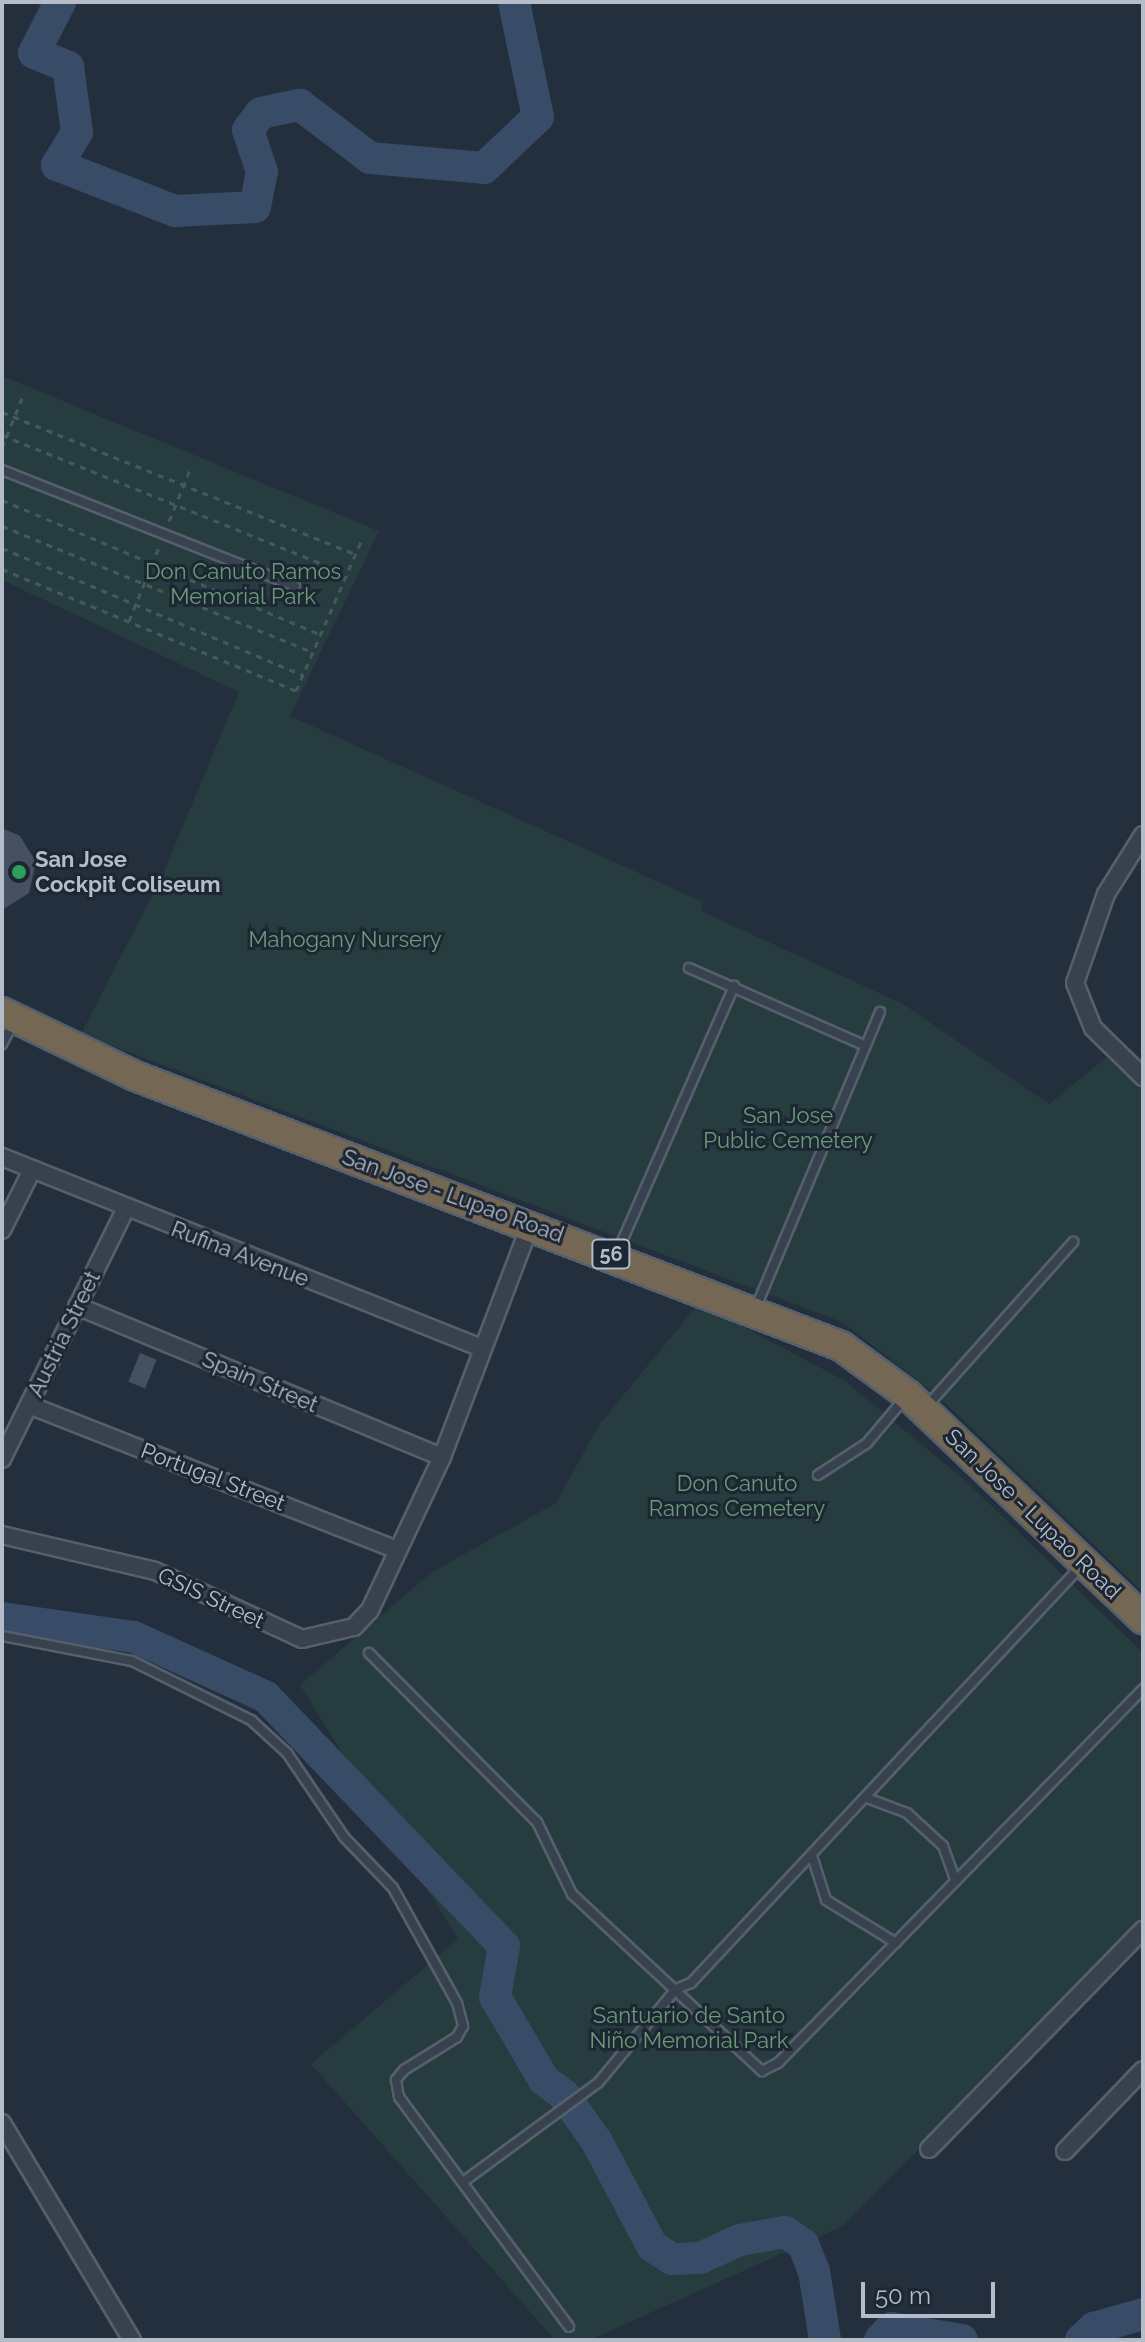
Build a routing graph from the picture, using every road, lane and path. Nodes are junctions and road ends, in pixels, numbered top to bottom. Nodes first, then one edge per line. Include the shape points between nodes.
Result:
1 (22, 398) dead end
2 (2, 412) edge
3 (14, 417) junction
4 (4, 436) edge
5 (2, 448) edge
6 (2, 470) edge
7 (2, 500) edge
8 (2, 526) edge
9 (363, 537) dead end
10 (2, 548) edge
11 (355, 554) junction
12 (2, 569) edge
13 (347, 574) junction
14 (295, 586) dead end
15 (321, 635) junction
16 (313, 652) junction
17 (303, 675) junction
18 (1143, 835) edge
19 (689, 968) dead end
20 (734, 986) junction
21 (880, 1012) dead end
22 (9, 1015) edge
23 (2, 1044) edge
24 (866, 1046) junction
25 (1143, 1077) edge
26 (2, 1157) edge
27 (31, 1172) junction
28 (125, 1210) junction
29 (530, 1225) junction
30 (2, 1230) edge
31 (1073, 1242) dead end
32 (615, 1256) junction
33 (77, 1306) junction
34 (756, 1307) junction
35 (479, 1347) junction
36 (916, 1402) junction
37 (29, 1405) junction
38 (442, 1457) junction
39 (2, 1459) edge
40 (818, 1475) dead end
41 (2, 1535) edge
42 (398, 1550) junction
43 (1084, 1562) junction
44 (1143, 1619) edge
45 (2, 1636) edge
46 (369, 1653) dead end
47 (1143, 1689) edge
48 (867, 1798) junction
49 (812, 1856) junction
50 (956, 1881) junction
51 (1141, 1938) edge
52 (896, 1943) junction
53 (676, 1989) junction
54 (1143, 2070) edge
55 (2, 2123) edge
56 (929, 2149) dead end
57 (1065, 2151) dead end
58 (463, 2182) junction
59 (569, 2327) dead end
60 (132, 2340) edge

1 - 3 path
2 - 3 path
3 - 4 path
3 - 11 path
4 - 5 path
4 - 13 path
6 - 14 lane
7 - 15 path
8 - 16 path
9 - 11 path
10 - 17 path
11 - 13 path
12 - 17 path via 296,691
13 - 15 path
15 - 16 path
16 - 17 path
18 - 25 street via 1110,885 1075,983 1093,1028
19 - 20 lane
20 - 24 lane
20 - 32 lane
21 - 24 lane
22 - 23 lane
22 - 29 highway, San Jose - Lupao Road / 56 via 135,1076
24 - 34 lane
26 - 27 street, Rufina Avenue
27 - 28 street, Rufina Avenue
27 - 30 street
28 - 33 street, Austria Street
28 - 35 street, Rufina Avenue
29 - 32 highway, San Jose - Lupao Road / 56
29 - 35 street
31 - 36 lane
32 - 34 highway, San Jose - Lupao Road / 56
33 - 37 street, Austria Street
33 - 38 street, Spain Street
34 - 36 highway, San Jose - Lupao Road / 56 via 841,1346
35 - 38 street
36 - 40 lane
36 - 43 highway, San Jose - Lupao Road / 56
37 - 39 street, Austria Street
37 - 42 street, Portugal Street
38 - 42 street
41 - 42 street, GSIS Street via 155,1571 302,1639 341,1634 366,1616
43 - 44 highway, San Jose - Lupao Road / 56
43 - 48 lane
45 - 58 lane via 132,1661 251,1720 287,1753 344,1837 393,1888 457,2003 463,2026 457,2037 396,2080 399,2097
46 - 53 lane via 537,1822 572,1894
47 - 50 lane
48 - 49 lane
48 - 50 lane via 907,1813 943,1846
49 - 52 lane via 826,1900
49 - 53 lane via 691,1983
50 - 52 lane
51 - 56 street
52 - 53 lane via 762,2071
53 - 58 lane via 583,2096
54 - 57 street
55 - 60 street
58 - 59 lane

